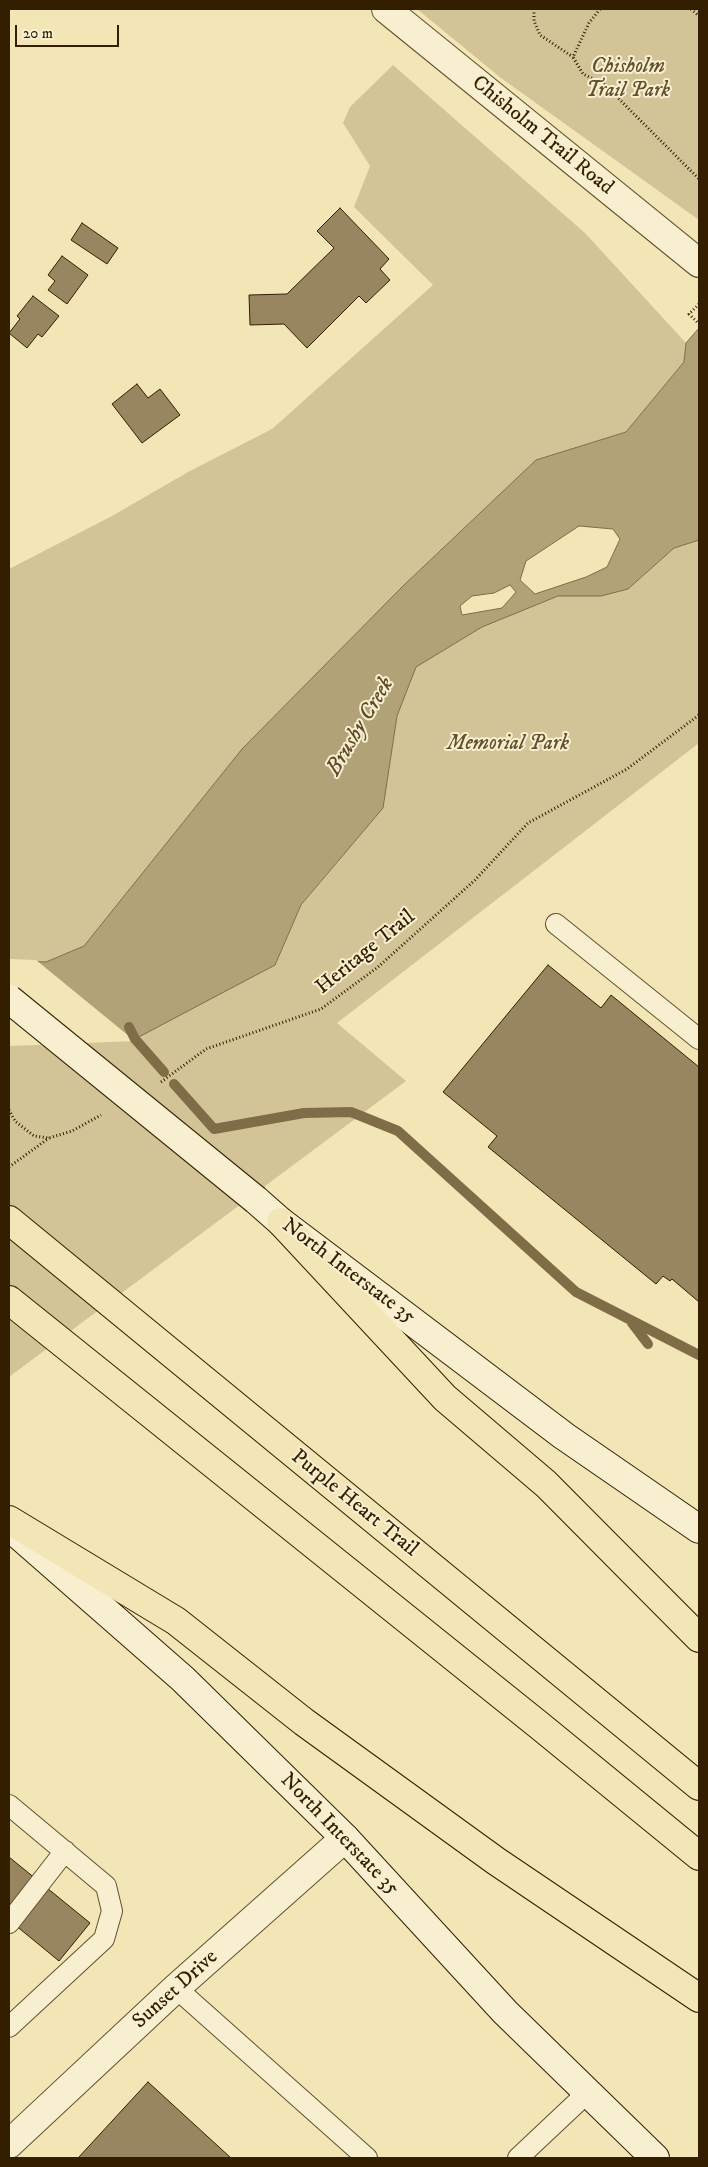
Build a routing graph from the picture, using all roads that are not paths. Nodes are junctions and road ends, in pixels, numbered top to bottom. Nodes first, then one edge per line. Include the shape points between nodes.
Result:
1 (390, 10) edge
2 (699, 263) edge
3 (556, 924) dead end
4 (9, 998) edge
5 (699, 1039) edge
6 (9, 1220) edge
7 (281, 1222) junction
8 (9, 1300) edge
9 (9, 1520) edge
10 (9, 1527) edge
11 (699, 1529) edge
12 (699, 1638) edge
13 (699, 1786) edge
14 (9, 1805) edge
15 (345, 1838) junction
16 (65, 1852) junction
17 (699, 1856) edge
18 (9, 1923) edge
19 (176, 1988) junction
20 (699, 1998) edge
21 (9, 2028) edge
22 (586, 2094) junction
23 (9, 2144) edge
24 (367, 2158) edge
25 (518, 2158) edge
26 (655, 2158) edge

1 - 2 main road, Chisholm Trail Road
3 - 5 lane
4 - 7 main road, North Interstate 35, bridge
6 - 13 highway, Purple Heart Trail
7 - 11 main road, North Interstate 35 via 564,1436
7 - 12 highway via 445,1398 546,1484
8 - 17 highway
9 - 20 highway via 176,1621 304,1722 496,1861
10 - 15 main road, North Interstate 35 via 183,1680
14 - 16 lane
15 - 19 main road, Sunset Drive
15 - 22 main road, North Interstate 35 via 505,2012
16 - 18 lane
16 - 21 lane via 106,1886 112,1911 104,1939
19 - 23 main road, Sunset Drive
19 - 24 lane
22 - 25 lane
22 - 26 main road, North Interstate 35

